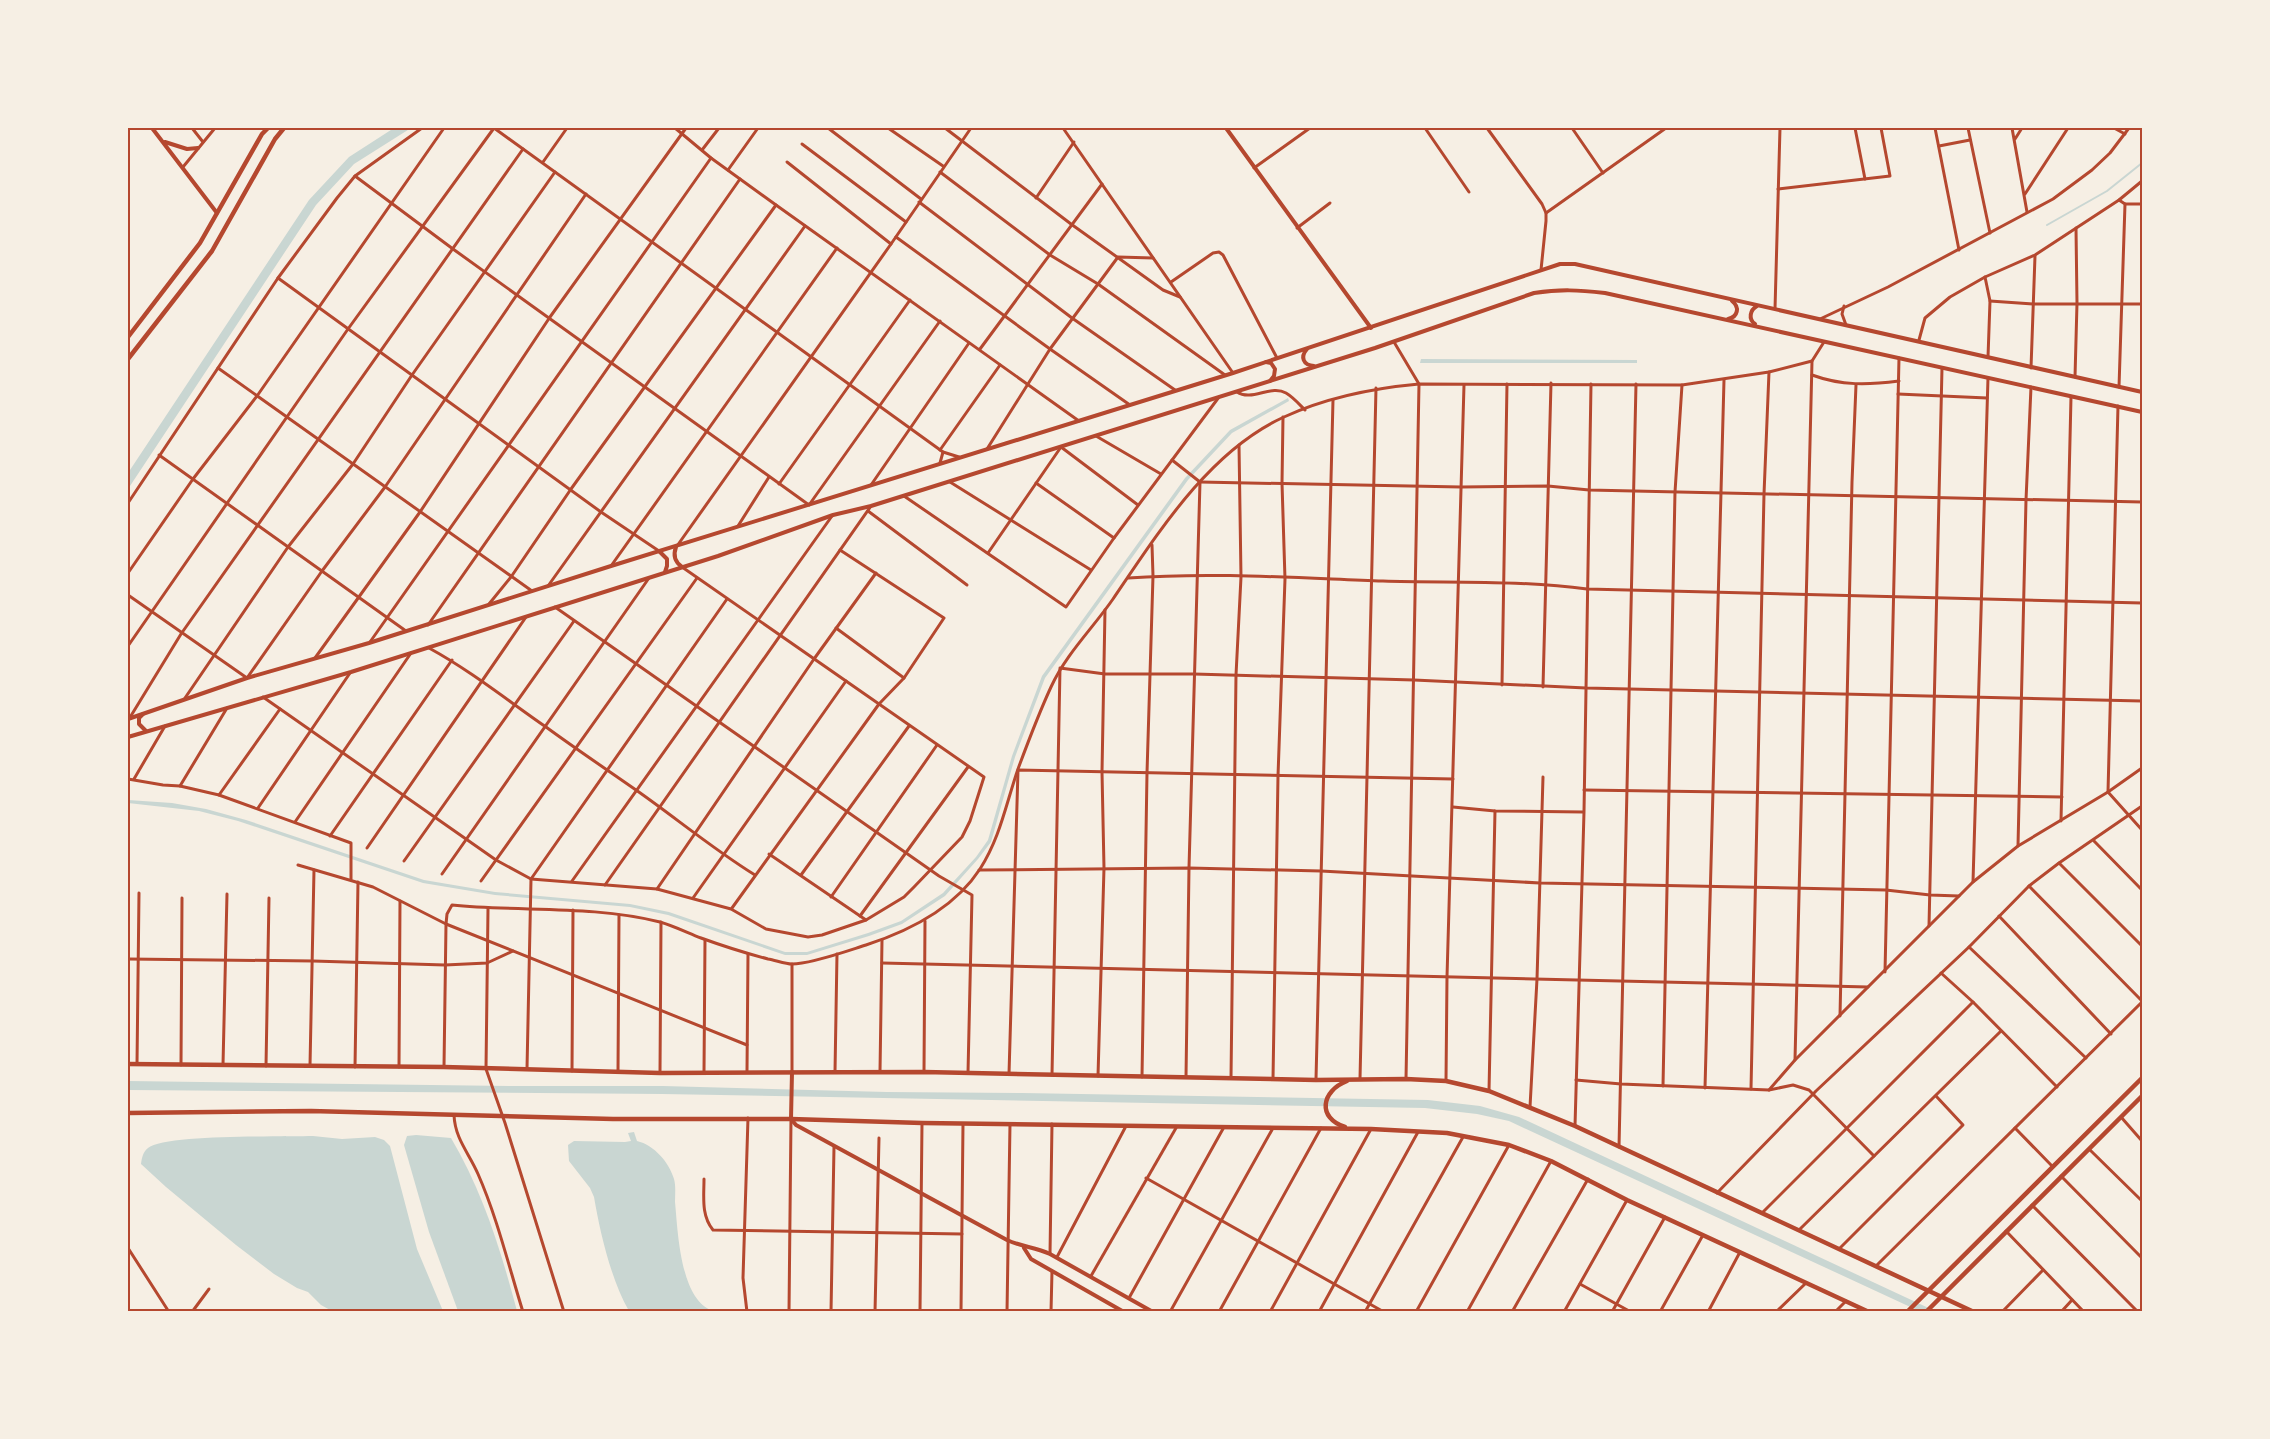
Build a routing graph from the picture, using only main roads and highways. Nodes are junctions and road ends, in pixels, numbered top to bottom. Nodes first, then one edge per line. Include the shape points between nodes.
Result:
1 (268, 128) edge
2 (284, 128) edge
3 (128, 337) edge
4 (128, 359) edge
5 (128, 1064) edge
6 (2142, 1078) edge
7 (1349, 1080) junction
8 (2142, 1096) edge
9 (128, 1113) edge
10 (1351, 1129) junction
11 (1928, 1290) junction
12 (1940, 1296) junction
13 (1869, 1311) edge
14 (1907, 1311) edge
15 (1926, 1311) edge
16 (1974, 1311) edge

1 - 3 main road via 200,243
2 - 4 main road via 274,139 212,251
5 - 7 main road
6 - 11 main road
7 - 10 main road via 1332,1089 1326,1105 1329,1117
7 - 11 main road via 1446,1082 1489,1091 1575,1126
8 - 12 main road
9 - 10 main road via 311,1111 655,1120 748,1118
10 - 13 main road via 1419,1130 1509,1145 1551,1161
11 - 12 main road
11 - 14 main road
12 - 15 main road
12 - 16 main road

